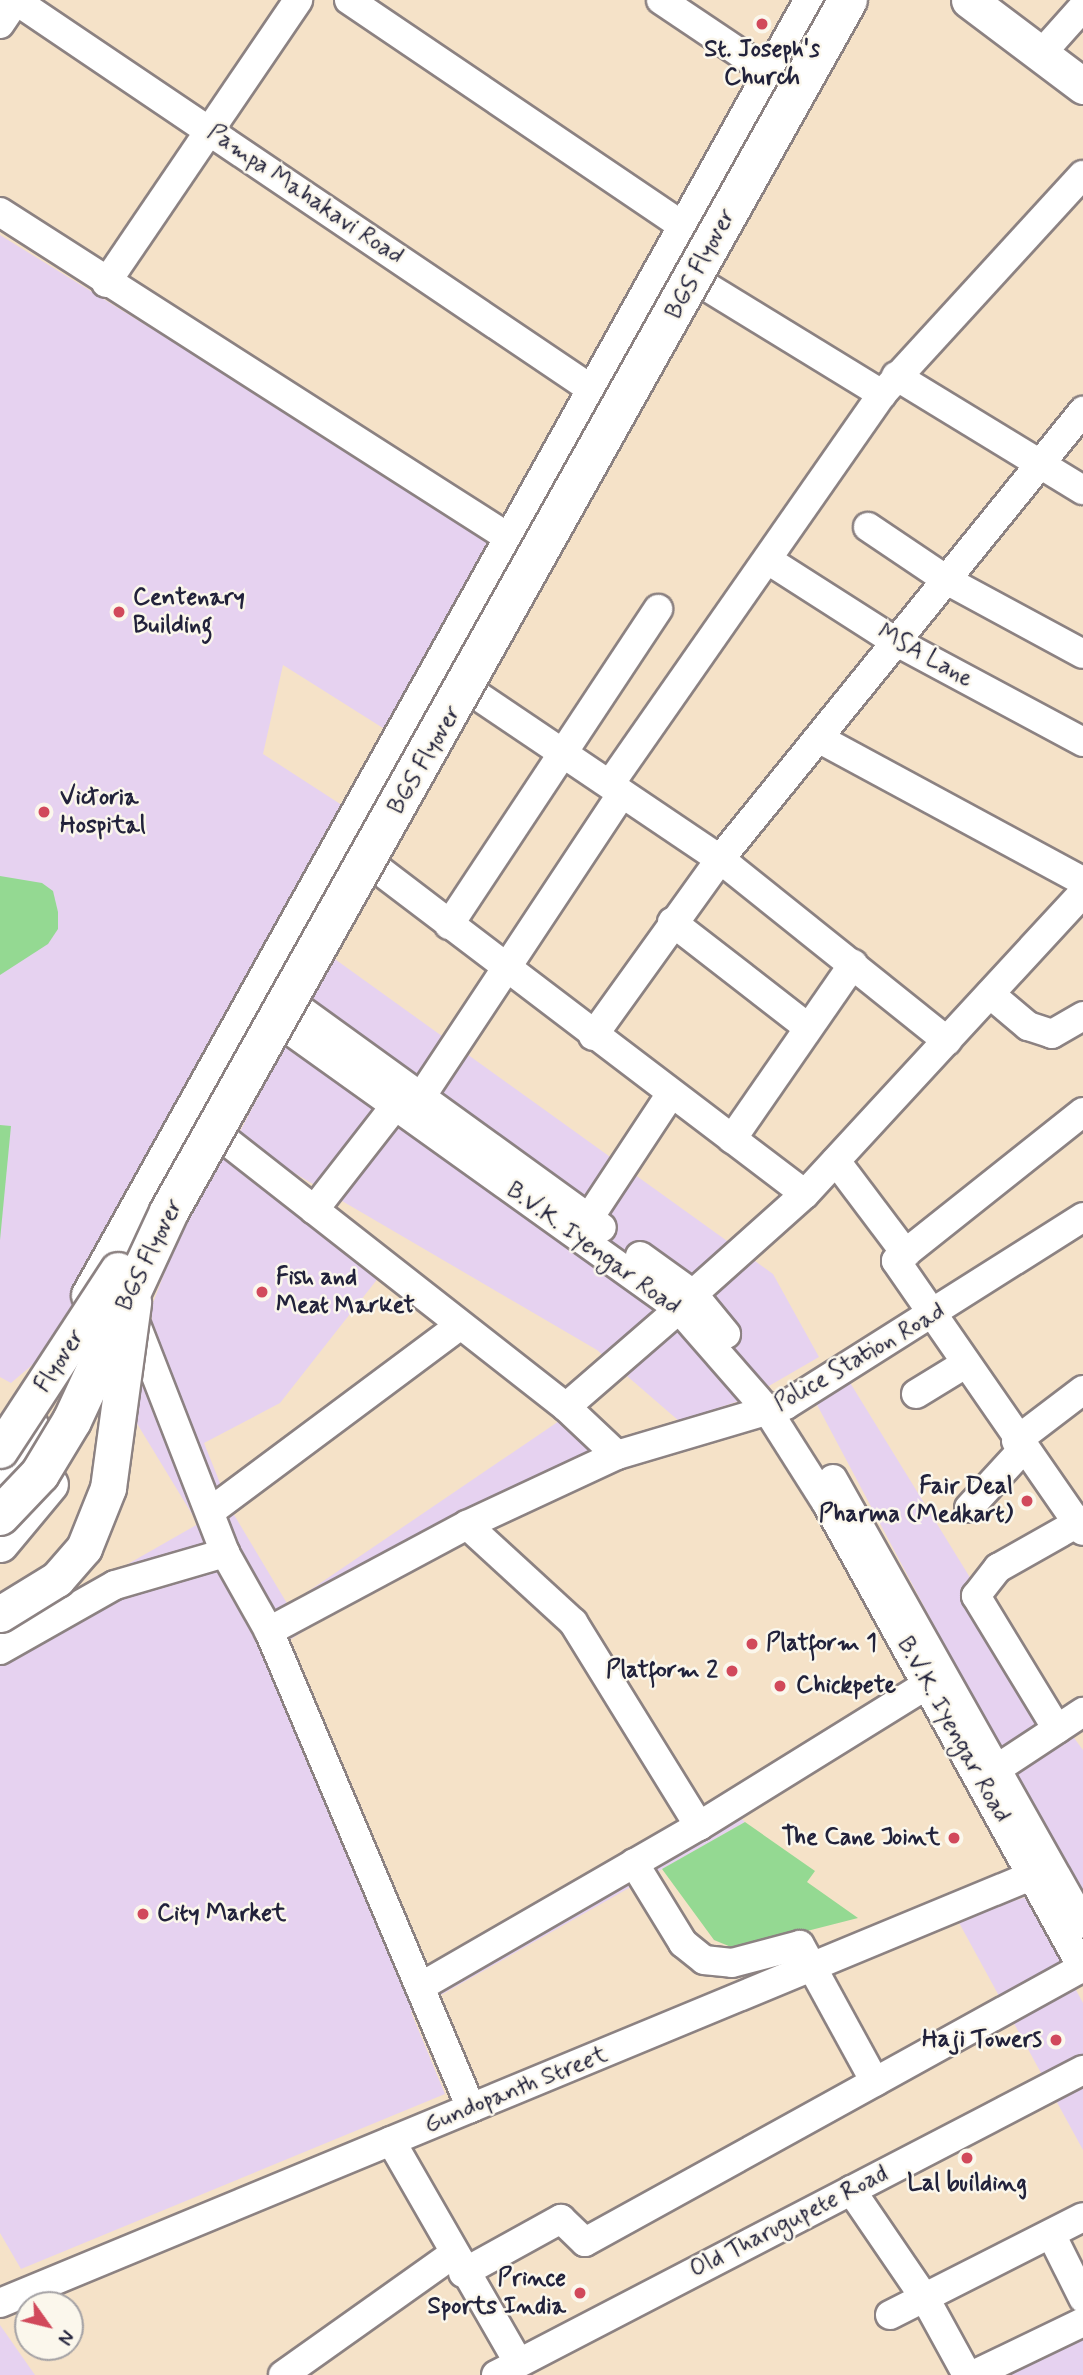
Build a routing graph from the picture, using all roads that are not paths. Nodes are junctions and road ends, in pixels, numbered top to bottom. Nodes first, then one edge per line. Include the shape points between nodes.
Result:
1 (16, 0) edge
2 (298, 0) edge
3 (349, 0) edge
4 (661, 0) edge
5 (812, 0) edge
6 (821, 0) edge
7 (848, 0) edge
8 (856, 0) edge
9 (969, 0) edge
10 (1083, 7) edge
11 (0, 24) edge
12 (1041, 54) junction
13 (771, 74) junction
14 (1083, 86) edge
15 (206, 128) junction
16 (1083, 175) edge
17 (0, 212) edge
18 (683, 226) junction
19 (699, 282) junction
20 (106, 283) junction
21 (889, 385) junction
22 (594, 391) junction
23 (1083, 411) edge
24 (1042, 466) junction
25 (1083, 490) edge
26 (868, 527) dead end
27 (512, 541) junction
28 (771, 562) junction
29 (553, 564) junction
30 (950, 582) junction
31 (658, 609) dead end
32 (893, 640) junction
33 (1083, 654) edge
34 (478, 696) junction
35 (820, 739) junction
36 (1083, 742) edge
37 (561, 752) junction
38 (616, 789) junction
39 (720, 859) junction
40 (379, 870) junction
41 (1083, 881) edge
42 (1083, 893) edge
43 (672, 922) junction
44 (449, 925) junction
45 (853, 964) junction
46 (505, 970) junction
47 (255, 992) junction
48 (990, 994) junction
49 (294, 1015) junction
50 (1083, 1016) edge
51 (806, 1026) junction
52 (593, 1036) junction
53 (947, 1041) junction
54 (670, 1095) junction
55 (408, 1106) junction
56 (1083, 1112) edge
57 (224, 1139) junction
58 (732, 1139) junction
59 (836, 1161) junction
60 (805, 1194) junction
61 (314, 1210) junction
62 (1083, 1217) edge
63 (589, 1218) junction
64 (906, 1254) junction
65 (127, 1276) junction
66 (686, 1302) junction
67 (933, 1317) junction
68 (459, 1326) junction
69 (136, 1327) junction
70 (965, 1364) junction
71 (1083, 1390) edge
72 (916, 1394) dead end
73 (566, 1407) junction
74 (777, 1408) junction
75 (1019, 1445) junction
76 (0, 1450) edge
77 (617, 1455) junction
78 (0, 1472) edge
79 (0, 1494) edge
80 (969, 1508) dead end
81 (211, 1511) junction
82 (0, 1516) edge
83 (1081, 1524) edge
84 (467, 1525) junction
85 (0, 1544) edge
86 (225, 1553) junction
87 (0, 1614) edge
88 (270, 1631) junction
89 (0, 1650) edge
90 (928, 1685) junction
91 (1083, 1712) edge
92 (1057, 1729) junction
93 (998, 1768) junction
94 (699, 1826) junction
95 (634, 1863) junction
96 (1043, 1871) junction
97 (1083, 1923) edge
98 (815, 1966) junction
99 (1083, 1968) edge
100 (420, 1987) junction
101 (1083, 2070) edge
102 (875, 2082) junction
103 (471, 2108) junction
104 (391, 2141) junction
105 (850, 2190) junction
106 (1083, 2217) edge
107 (1051, 2234) junction
108 (458, 2264) junction
109 (1083, 2298) edge
110 (926, 2300) junction
111 (0, 2303) edge
112 (890, 2315) dead end
113 (1083, 2322) edge
114 (507, 2368) edge
115 (283, 2375) edge
116 (970, 2375) edge

1 - 11 street
1 - 15 street, Pampa Mahakavi Road
2 - 15 street
3 - 18 street
4 - 13 street
5 - 13 main road
6 - 65 highway, BGS Flyover
7 - 65 highway, BGS Flyover, bridge
8 - 19 main road
9 - 12 main road
10 - 12 street
12 - 14 main road
13 - 18 main road
15 - 20 street
15 - 22 street, Pampa Mahakavi Road
16 - 21 street
17 - 20 street
18 - 22 main road
19 - 21 street
19 - 29 main road
20 - 27 street
21 - 24 street
21 - 28 street
22 - 27 main road
23 - 24 street
24 - 25 street
24 - 30 street
26 - 30 street
27 - 29 street
27 - 47 main road
28 - 32 street, MSA Lane
28 - 38 street
29 - 34 main road
30 - 32 street
30 - 33 street
31 - 37 street
32 - 35 street
32 - 36 street, MSA Lane
34 - 37 street
34 - 40 main road
35 - 39 street
35 - 41 street
37 - 38 street
37 - 44 street
38 - 39 street
38 - 46 street
39 - 43 street
39 - 45 street
40 - 44 street
40 - 49 main road
42 - 48 street
43 - 51 street
43 - 52 street
44 - 46 street
45 - 51 street
45 - 53 street
46 - 52 street
46 - 55 street
47 - 49 street, B.V.K. Iyengar Road
47 - 78 main road via 88,1295 43,1409
48 - 50 street via 1028,1026 1052,1034
48 - 53 street
49 - 55 street, B.V.K. Iyengar Road
49 - 57 main road
51 - 58 street
52 - 54 street
53 - 59 street
54 - 58 street
54 - 63 street
55 - 61 street
55 - 63 street, B.V.K. Iyengar Road
55 - 66 street, B.V.K. Iyengar Road
56 - 64 street
57 - 61 street
57 - 69 main road via 183,1214
58 - 60 street
59 - 60 street
59 - 64 street
60 - 66 street
61 - 68 street
62 - 67 street, Police Station Road
63 - 66 street, B.V.K. Iyengar Road
64 - 67 street via 897,1261
65 - 76 main road, Flyover, bridge
65 - 79 highway, BGS Flyover, bridge via 63,1409
65 - 82 highway, BGS Flyover, bridge via 72,1422 40,1474
65 - 87 main road, bridge via 108,1488 84,1548 57,1579
66 - 73 street
66 - 74 street, B.V.K. Iyengar Road
67 - 70 street
67 - 74 street, Police Station Road
68 - 73 street
68 - 81 street
69 - 81 street
69 - 85 main road via 75,1446
70 - 72 street
70 - 75 street
71 - 75 street
73 - 77 street
74 - 77 street, Police Station Road
74 - 90 street, B.V.K. Iyengar Road
74 - 93 street, B.V.K. Iyengar Road via 870,1537
75 - 80 street
75 - 83 street
77 - 84 street, Police Station Road
81 - 86 street
83 - 92 street via 998,1568 976,1596
84 - 88 street, Police Station Road
84 - 94 street via 573,1622
86 - 88 street
86 - 89 street via 115,1585
88 - 100 street
90 - 94 street
90 - 96 street, B.V.K. Iyengar Road
91 - 92 street
92 - 93 street
93 - 96 street, B.V.K. Iyengar Road
94 - 95 street
95 - 98 street via 682,1943 704,1960 732,1963 790,1943 800,1945
95 - 100 street
96 - 97 street, B.V.K. Iyengar Road
96 - 98 street, Gundopanth Street
96 - 99 street, B.V.K. Iyengar Road
98 - 102 street
98 - 103 street, Gundopanth Street
99 - 102 street
100 - 103 street
101 - 105 street, Old Tharugupete Road
102 - 108 street via 585,2242 561,2219
103 - 104 street, Gundopanth Street
104 - 108 street
104 - 111 street, Gundopanth Street
105 - 110 street
105 - 114 street, Old Tharugupete Road
106 - 107 street
107 - 109 street
107 - 110 street
108 - 114 street
108 - 115 street
110 - 112 street
110 - 116 street
113 - 116 street

